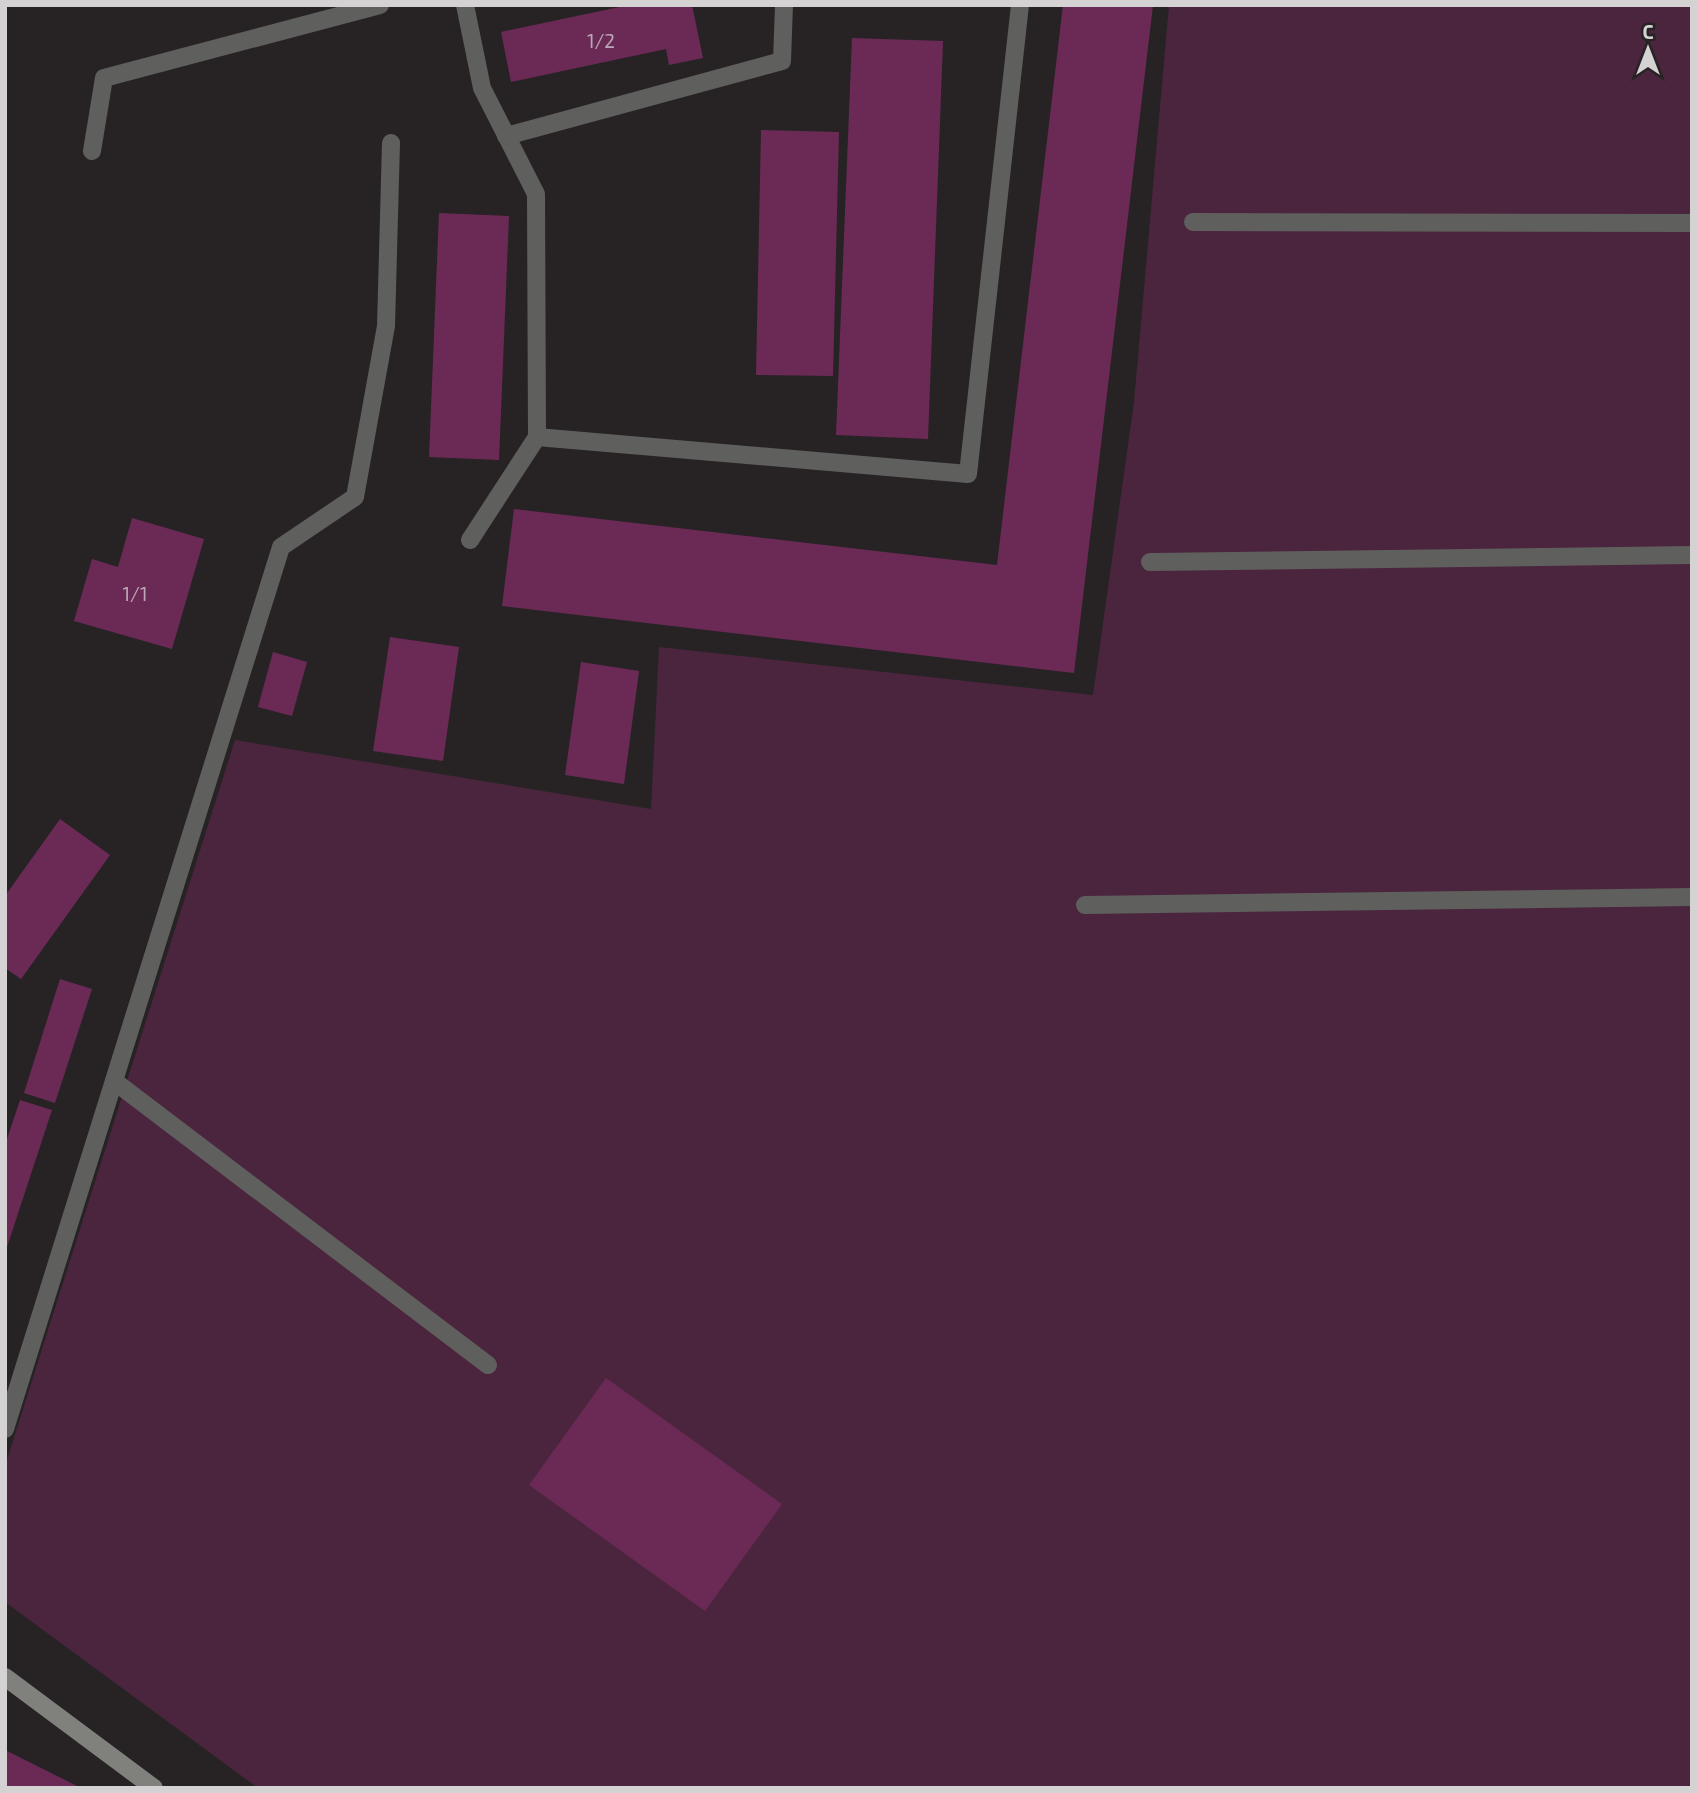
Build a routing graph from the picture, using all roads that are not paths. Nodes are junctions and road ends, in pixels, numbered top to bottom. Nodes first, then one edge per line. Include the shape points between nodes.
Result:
1 (380, 5) edge
2 (466, 5) edge
3 (784, 5) edge
4 (1020, 5) edge
5 (506, 136) junction
6 (391, 143) dead end
7 (92, 151) dead end
8 (1193, 222) dead end
9 (1692, 223) edge
10 (537, 437) junction
11 (470, 540) dead end
12 (1692, 555) edge
13 (1150, 562) dead end
14 (1692, 897) edge
15 (1085, 905) dead end
16 (114, 1081) junction
17 (488, 1365) dead end
18 (5, 1429) edge
19 (5, 1677) edge
20 (154, 1788) edge

1 - 7 lane via 104,78
2 - 5 lane via 482,88
3 - 5 lane via 782,61
4 - 10 lane via 968,474
5 - 10 lane via 536,194
6 - 16 lane via 386,326 355,497 281,547
8 - 9 lane
10 - 11 lane
12 - 13 lane
14 - 15 lane
16 - 17 lane
16 - 18 lane
19 - 20 street

